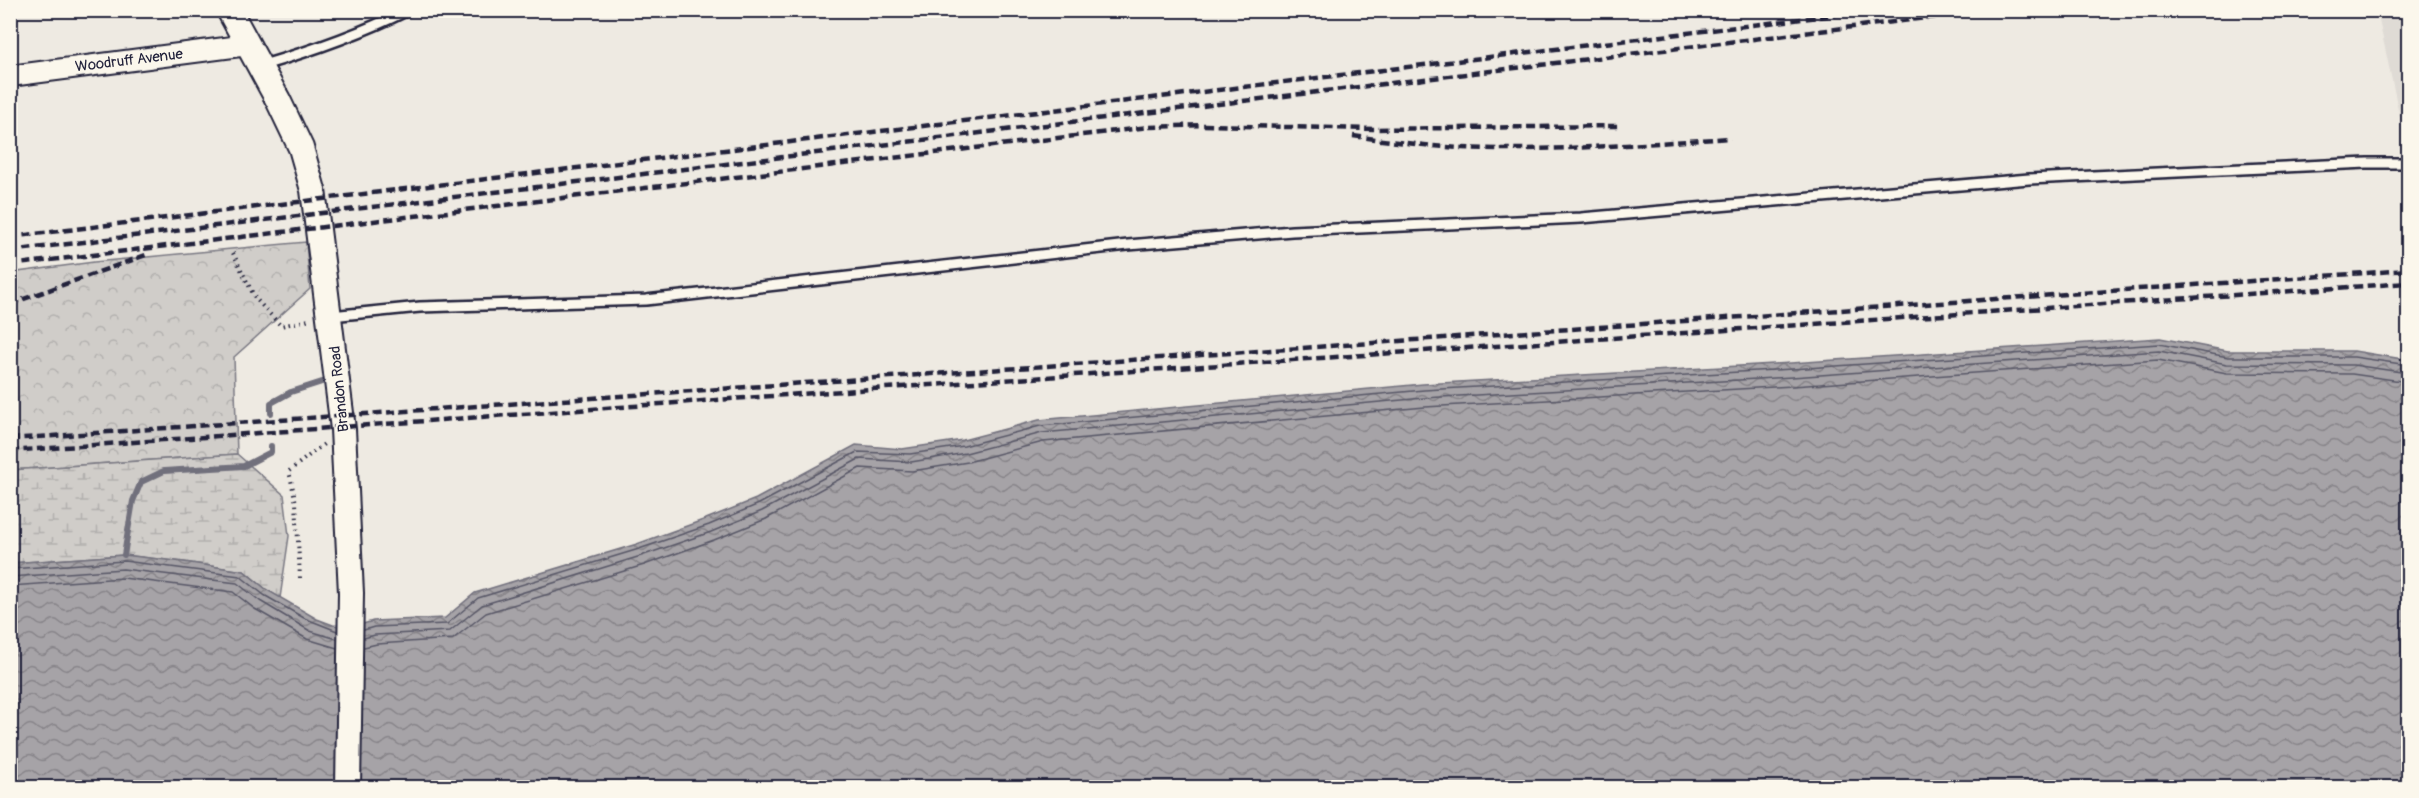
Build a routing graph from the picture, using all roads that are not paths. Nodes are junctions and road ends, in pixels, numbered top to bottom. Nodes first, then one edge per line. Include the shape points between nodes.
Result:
1 (229, 10) edge
2 (408, 10) edge
3 (254, 56) junction
4 (10, 76) edge
5 (2409, 163) edge
6 (331, 316) junction
7 (348, 788) edge

1 - 3 street, Brandon Road
2 - 3 lane via 336,42
3 - 4 street, Woodruff Avenue
3 - 6 street, Brandon Road via 301,148 313,190
5 - 6 lane via 2029,179 1581,219 1292,231 1128,245 646,300 420,307
6 - 7 street, Brandon Road via 344,429 351,593

